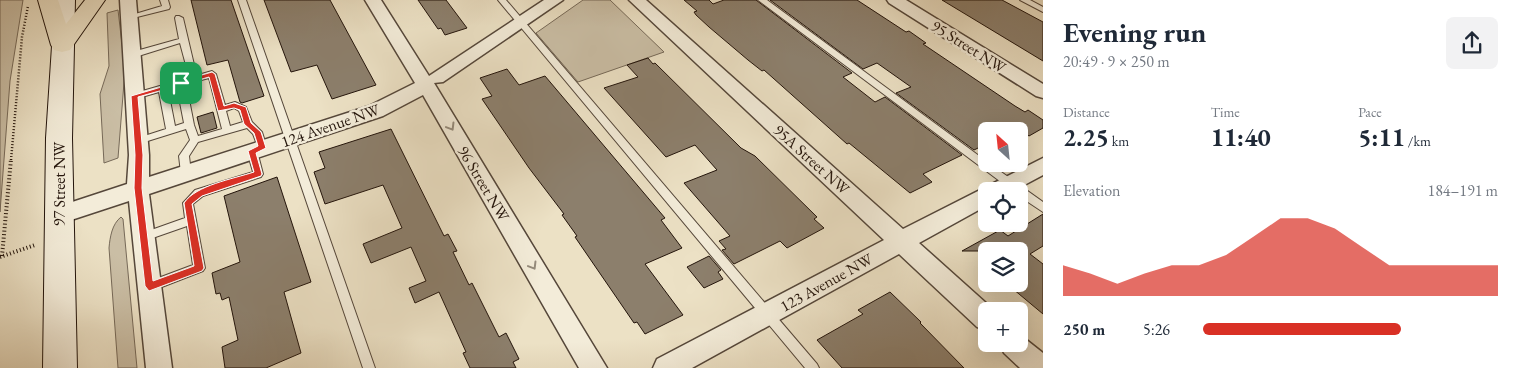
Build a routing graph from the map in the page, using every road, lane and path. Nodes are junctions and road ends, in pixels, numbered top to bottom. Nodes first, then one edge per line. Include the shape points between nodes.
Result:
1 (30, 0) edge
2 (48, 0) edge
3 (65, 0) edge
4 (95, 0) edge
5 (164, 0) edge
6 (242, 0) edge
7 (373, 0) edge
8 (502, 0) edge
9 (555, 0) edge
10 (637, 0) edge
11 (762, 0) edge
12 (896, 0) edge
13 (1024, 0) edge
14 (129, 8) edge
15 (1043, 10) edge
16 (178, 18) dead end
17 (521, 23) junction
18 (183, 40) junction
19 (62, 45) junction
20 (132, 55) junction
21 (191, 69) dead end
22 (181, 83) junction
23 (431, 84) junction
24 (162, 88) junction
25 (1043, 92) edge
26 (135, 96) junction
27 (221, 109) junction
28 (189, 124) junction
29 (248, 124) junction
30 (171, 130) junction
31 (227, 131) junction
32 (290, 139) junction
33 (195, 140) junction
34 (138, 141) junction
35 (257, 150) junction
36 (1043, 166) edge
37 (186, 173) junction
38 (996, 182) edge
39 (1012, 182) edge
40 (138, 188) junction
41 (978, 200) edge
42 (1028, 200) edge
43 (1043, 208) edge
44 (59, 215) junction
45 (191, 220) junction
46 (144, 237) junction
47 (901, 241) junction
48 (0, 257) edge
49 (149, 286) junction
50 (978, 312) edge
51 (767, 315) junction
52 (1022, 352) edge
53 (60, 368) edge
54 (159, 368) edge
55 (369, 368) edge
56 (594, 368) edge
57 (666, 368) edge
58 (813, 368) edge
59 (1040, 368) edge

1 - 48 path via 22,37
2 - 19 highway
3 - 19 main road, 97 Street NW
4 - 19 highway
5 - 14 lane via 166,7
6 - 32 lane
7 - 23 street, 96 Street NW
8 - 17 lane
9 - 17 street, 124 Avenue NW
10 - 47 street, 95A Street NW
11 - 38 lane
12 - 25 street, 95 Street NW
13 - 15 lane
14 - 20 street
16 - 18 lane
17 - 23 street, 124 Avenue NW
17 - 51 lane
18 - 20 lane
18 - 21 lane
19 - 44 main road, 97 Street NW
20 - 26 street
22 - 24 lane
22 - 27 lane via 212,74
22 - 28 lane
23 - 32 street, 124 Avenue NW via 376,111
23 -> 56 street, 96 Street NW
24 - 26 lane
24 - 30 lane
26 - 34 street
27 - 29 lane via 234,105 243,109
27 - 31 lane
28 - 30 lane
28 - 33 lane
29 - 31 lane
29 - 35 lane via 257,132
30 - 34 lane
31 - 33 lane
32 - 35 street, 124 Avenue NW
32 - 55 lane
33 - 37 lane via 184,156
34 - 40 street
35 - 37 street, 124 Avenue NW
35 - 45 lane via 258,174 199,193 188,203
36 - 39 street
37 - 40 street, 124 Avenue NW
40 - 44 street, 124 Avenue NW
40 - 46 street
41 - 47 street, 123 Avenue NW
42 - 43 lane
44 - 53 main road, 97 Street NW
45 - 46 lane
45 - 49 lane via 199,268
46 - 49 street
47 - 50 street, 95A Street NW
47 - 51 street, 123 Avenue NW
49 - 54 street
51 - 57 street, 123 Avenue NW
51 - 58 lane
52 - 59 street

